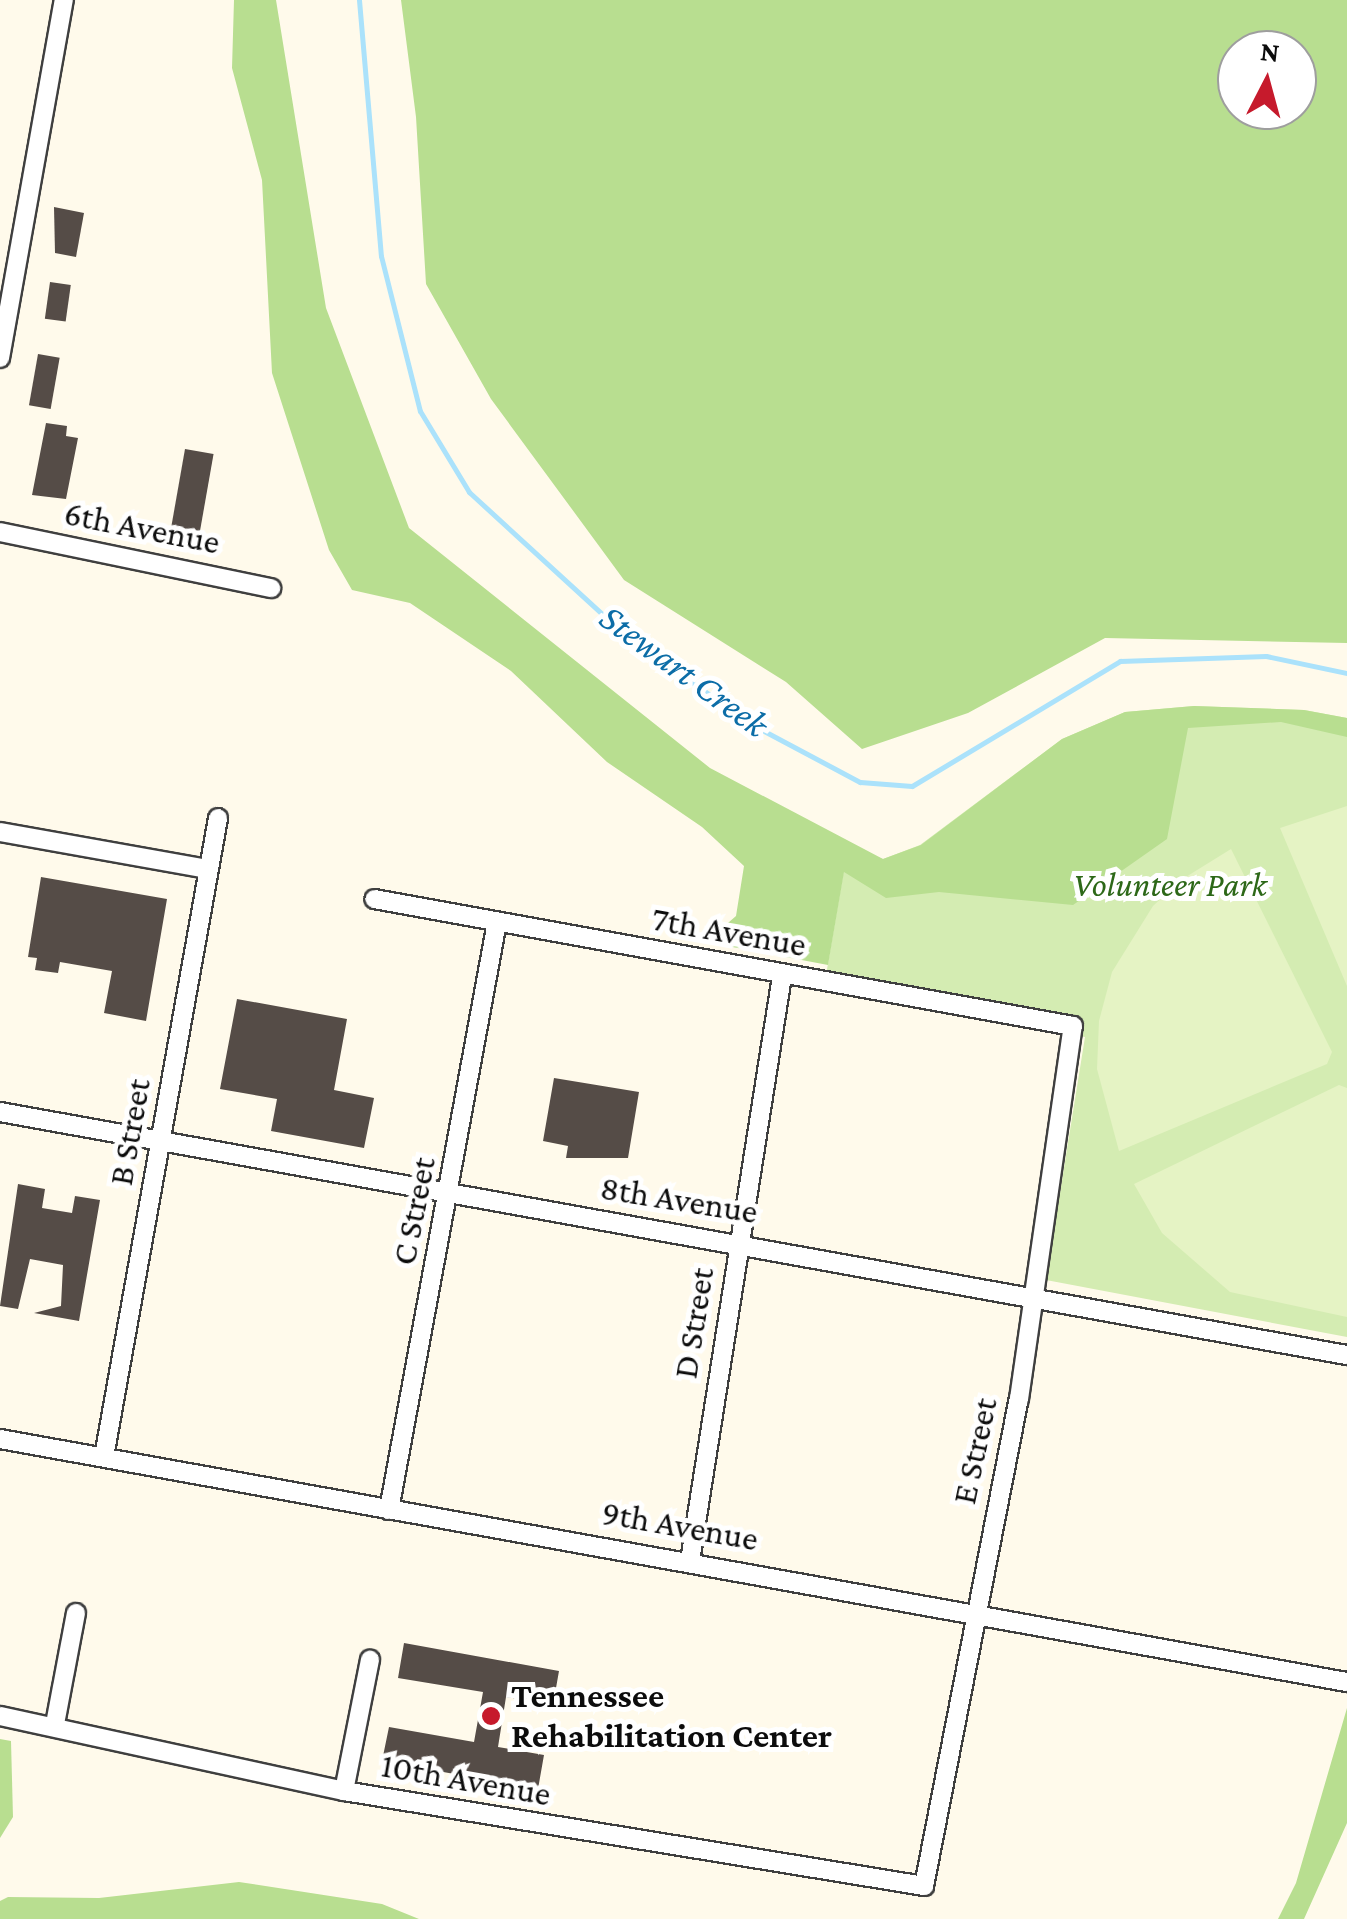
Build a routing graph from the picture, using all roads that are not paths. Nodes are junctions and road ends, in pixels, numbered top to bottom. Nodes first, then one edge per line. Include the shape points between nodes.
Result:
1 (64, 0) edge
2 (0, 358) edge
3 (0, 532) edge
4 (272, 588) dead end
5 (218, 818) dead end
6 (0, 832) edge
7 (208, 869) junction
8 (374, 898) dead end
9 (497, 922) junction
10 (782, 976) junction
11 (1073, 1026) joint
12 (0, 1112) edge
13 (162, 1142) junction
14 (451, 1197) junction
15 (739, 1242) junction
16 (1035, 1297) junction
17 (1347, 1355) edge
18 (0, 1439) edge
19 (104, 1457) junction
20 (389, 1510) junction
21 (690, 1562) junction
22 (977, 1612) junction
23 (76, 1613) dead end
24 (370, 1660) dead end
25 (1347, 1682) edge
26 (0, 1716) edge
27 (55, 1724) junction
28 (344, 1792) junction
29 (924, 1886) joint

1 - 2 street
3 - 4 street, 6th Avenue
5 - 7 street, B Street
6 - 7 street
7 - 13 street, B Street
8 - 9 street, 7th Avenue
9 - 10 street, 7th Avenue
9 - 14 street, C Street
10 - 11 street, 7th Avenue
10 - 15 street, D Street
11 - 16 street, E Street
12 - 13 street, 8th Avenue
13 - 14 street, 8th Avenue
13 - 19 street, B Street
14 - 15 street, 8th Avenue
14 - 20 street, C Street
15 - 16 street, 8th Avenue
15 - 21 street, D Street
16 - 17 street, 8th Avenue
16 - 22 street, E Street
18 - 19 street, 9th Avenue
19 - 20 street, 9th Avenue
20 - 21 street, 9th Avenue
21 - 22 street, 9th Avenue
22 - 25 street, 9th Avenue
22 - 29 street, E Street
23 - 27 street
24 - 28 street
26 - 27 street, 10th Avenue
27 - 28 street, 10th Avenue
28 - 29 street, 10th Avenue

